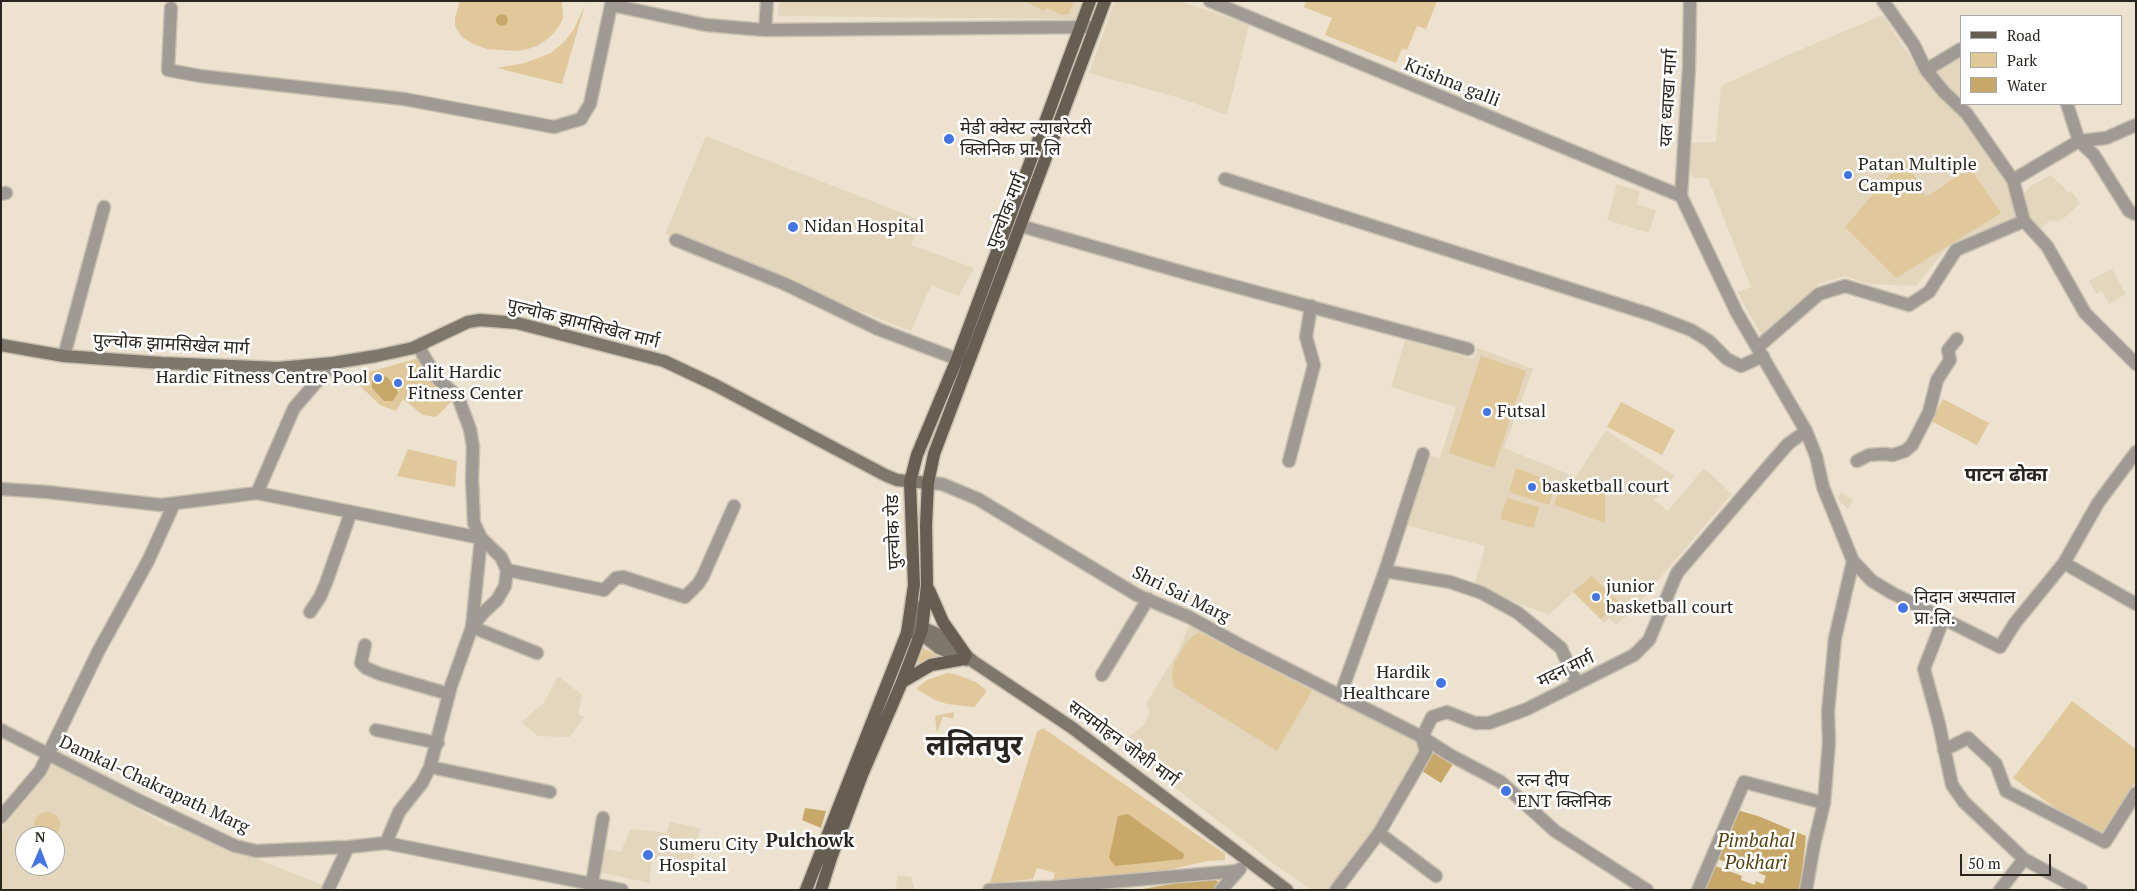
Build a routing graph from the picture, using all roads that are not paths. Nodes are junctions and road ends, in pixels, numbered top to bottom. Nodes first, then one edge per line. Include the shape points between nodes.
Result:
1 (767, 1) edge
2 (1090, 1) edge
3 (1106, 1) edge
4 (1210, 1) edge
5 (1690, 1) edge
6 (1885, 2) edge
7 (612, 3) edge
8 (171, 8) dead end
9 (1080, 26) junction
10 (1096, 27) junction
11 (764, 30) junction
12 (1960, 49) edge
13 (1926, 70) junction
14 (2067, 105) edge
15 (2136, 125) edge
16 (2079, 141) junction
17 (1225, 179) dead end
18 (2013, 180) junction
19 (1681, 196) junction
20 (104, 207) dead end
21 (2135, 214) edge
22 (2024, 221) junction
23 (1021, 226) junction
24 (676, 240) dead end
25 (1311, 306) junction
26 (1957, 339) dead end
27 (420, 344) junction
28 (1, 345) edge
29 (1468, 349) dead end
30 (1760, 351) junction
31 (64, 356) junction
32 (957, 359) junction
33 (333, 363) junction
34 (2136, 364) edge
35 (1806, 430) junction
36 (925, 432) joint
37 (2136, 452) edge
38 (1423, 454) dead end
39 (1856, 460) dead end
40 (1289, 461) dead end
41 (910, 482) junction
42 (928, 483) junction
43 (1, 489) edge
44 (257, 493) junction
45 (174, 504) junction
46 (734, 506) dead end
47 (351, 512) junction
48 (481, 538) junction
49 (1853, 561) junction
50 (2064, 563) junction
51 (507, 570) junction
52 (1385, 571) junction
53 (927, 585) junction
54 (1148, 599) junction
55 (912, 600) junction
56 (2136, 604) edge
57 (310, 612) dead end
58 (1944, 620) junction
59 (472, 627) junction
60 (922, 630) junction
61 (907, 633) junction
62 (365, 645) dead end
63 (537, 653) dead end
64 (968, 659) junction
65 (1102, 675) dead end
66 (902, 682) junction
67 (1576, 682) junction
68 (449, 694) junction
69 (1340, 696) junction
70 (1, 730) edge
71 (376, 730) dead end
72 (1422, 737) junction
73 (438, 742) junction
74 (1944, 750) junction
75 (48, 754) junction
76 (430, 767) junction
77 (550, 792) dead end
78 (2136, 793) edge
79 (1824, 803) junction
80 (1, 817) edge
81 (603, 818) dead end
82 (1379, 833) junction
83 (386, 843) junction
84 (348, 847) junction
85 (1248, 859) junction
86 (2024, 860) junction
87 (1238, 872) junction
88 (1436, 876) dead end
89 (592, 884) junction
90 (328, 890) edge
91 (622, 890) edge
92 (806, 890) edge
93 (821, 890) edge
94 (989, 890) edge
95 (1221, 890) edge
96 (1287, 890) edge
97 (1336, 890) edge
98 (1647, 890) edge
99 (1698, 890) edge
100 (1806, 890) edge
101 (2000, 890) edge
102 (2082, 890) edge

1 - 11 street
2 - 9 main road, पुल्चोक मार्ग
3 - 10 main road, पुल्चोक मार्ग
4 - 19 street, Krishna galli
5 - 19 street, यल ध्वाखा मार्ग
6 - 13 street via 1914,45
7 - 8 street via 590,104 581,119 554,127 404,99 168,70
7 - 11 street via 706,26
9 - 10 street
9 - 11 street
9 - 32 main road, पुल्चोक मार्ग
10 - 23 main road, पुल्चोक मार्ग
12 - 13 street
13 - 18 street via 1967,114
14 - 16 street
15 - 16 street via 2106,138
16 - 18 street
16 - 21 street via 2094,155
17 - 30 street via 1652,315 1692,330 1741,366
18 - 22 street
19 - 30 street via 1737,313
20 - 31 street
22 - 30 street via 1956,250 1929,292 1909,305 1845,286 1820,294
22 - 34 street via 2048,246 2085,313
23 - 25 street
23 - 42 main road, पुल्चोक मार्ग via 941,433
24 - 32 street
25 - 29 street
25 - 40 street via 1306,337 1314,366
26 - 39 street via 1948,350 1950,360 1937,380 1929,412 1912,445 1893,455
27 - 33 main road, पुल्चोक झामसिखेल मार्ग
27 - 41 main road, पुल्चोक झामसिखेल मार्ग via 468,322 499,320 558,332 664,361 716,385 885,475
27 - 48 street via 438,378 458,397 470,429 474,523
28 - 31 main road, पुल्चोक झामसिखेल मार्ग
30 - 35 street
31 - 33 main road, पुल्चोक झामसिखेल मार्ग via 278,368
32 - 36 main road, पुल्चोक मार्ग
33 - 44 street via 294,408
35 - 49 street via 1823,487
35 - 67 street, मदन मार्ग via 1788,444 1677,573 1649,640 1634,655
36 - 41 main road, पुल्चोक रोड
37 - 50 street via 2098,503
38 - 52 street
41 - 42 main road, पुल्चोक झामसिखेल मार्ग
41 - 55 main road, पुल्चोक रोड
42 - 53 main road, पुल्चोक मार्ग
42 - 54 street, Shri Sai Marg via 942,484 978,499 1137,596
43 - 45 street
44 - 45 street
44 - 47 street
45 - 75 street via 148,562 99,650
46 - 51 street via 703,576 685,597 623,577 616,578 604,590
47 - 48 street
47 - 57 street via 326,583
48 - 51 street via 501,557
48 - 59 street
49 - 58 street via 1872,581
49 - 79 street via 1835,638
50 - 56 street
50 - 58 street via 2015,623 2000,647
51 - 59 street via 505,586 497,600
52 - 67 street via 1450,582 1482,593 1518,613 1561,648
52 - 69 street
53 - 60 main road, पुल्चोक मार्ग
53 - 64 main road via 943,622
54 - 65 street
54 - 69 street, Shri Sai Marg via 1190,617
55 - 60 main road
55 - 61 main road, पुल्चोक रोड
58 - 74 street via 1924,669
59 - 63 street
59 - 68 street
60 - 61 main road
60 - 64 main road, सत्यमोहन जोशी मार्ग via 935,632
60 - 66 main road, पुल्चोक मार्ग
61 - 92 main road, पुल्चोक रोड
62 - 68 street via 361,663 366,668
64 - 66 main road via 931,665
64 - 85 main road, सत्यमोहन जोशी मार्ग via 1071,727
66 - 93 main road, पुल्चोक मार्ग via 865,768
67 - 72 street, मदन मार्ग via 1489,723 1475,723 1447,712 1437,714
68 - 73 street
69 - 72 street, Shri Sai Marg
70 - 75 street, Damkal-Chakrapath Marg
71 - 73 street
72 - 82 street via 1426,752
72 - 98 street, Shri Sai Marg via 1501,782 1555,831
73 - 76 street
74 - 78 street via 1968,738 1996,764 2006,791 2105,842
74 - 86 street via 1952,785 1964,802
75 - 80 street via 40,771
75 - 84 street, Damkal-Chakrapath Marg via 235,846 256,851
76 - 77 street
76 - 83 street via 402,808
79 - 99 street via 1744,782
79 - 100 street
81 - 89 street
82 - 88 street
82 - 97 street
83 - 84 street, Damkal-Chakrapath Marg
83 - 89 street, Damkal-Chakrapath Marg
84 - 90 street
85 - 87 street
85 - 96 main road
86 - 101 street
86 - 102 street
87 - 94 street
87 - 95 street
89 - 91 street, Damkal-Chakrapath Marg

